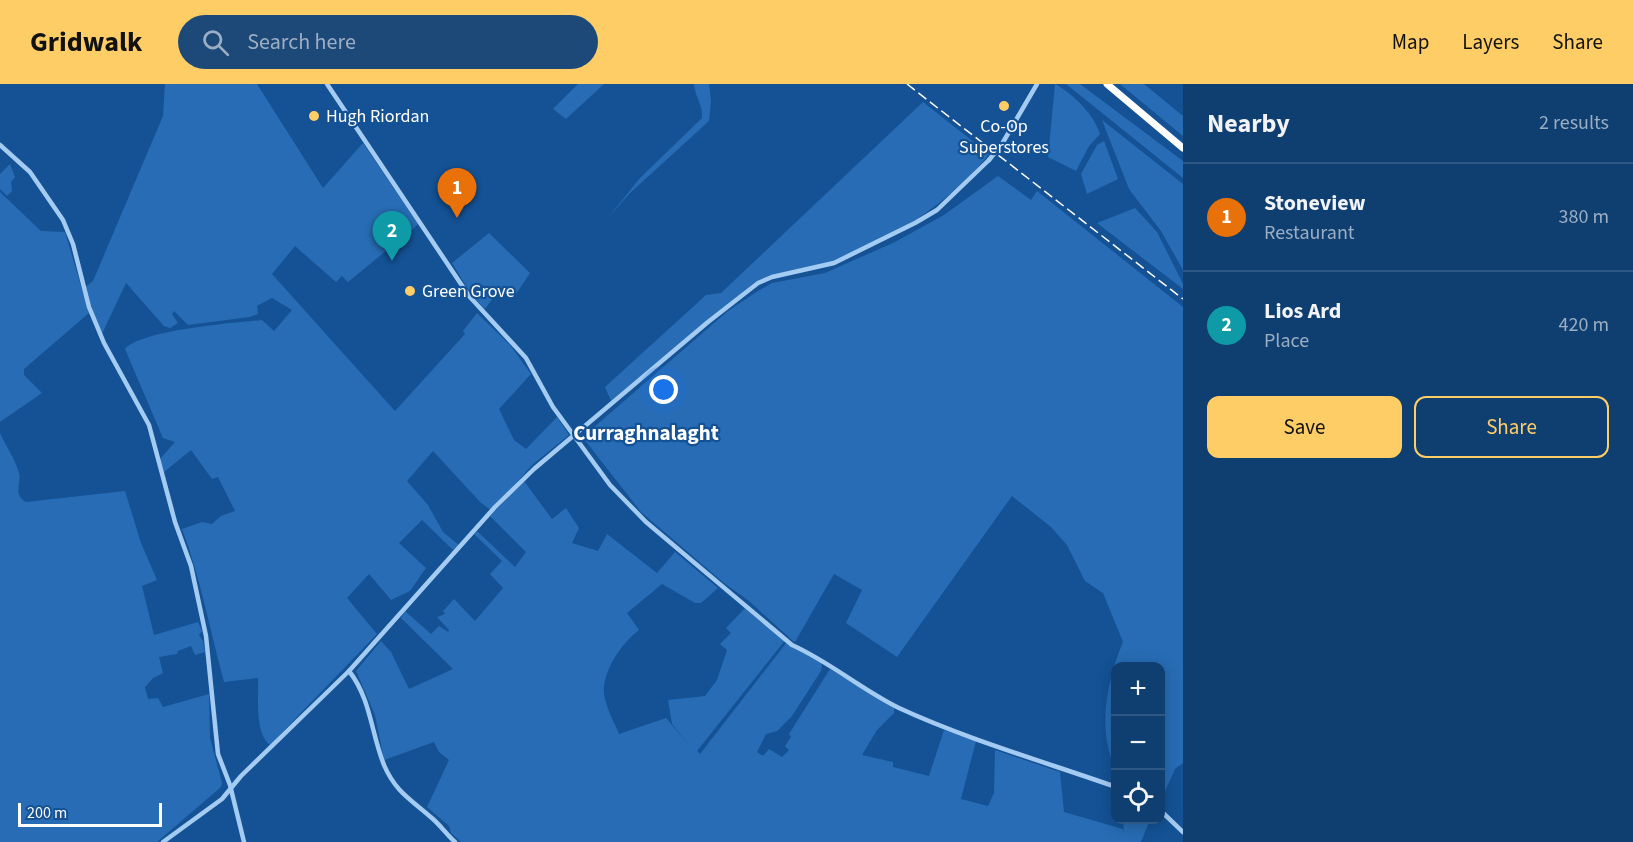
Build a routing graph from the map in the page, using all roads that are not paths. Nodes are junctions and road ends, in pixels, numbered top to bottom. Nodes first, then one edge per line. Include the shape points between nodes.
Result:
1 (327, 84) edge
2 (1038, 84) edge
3 (1107, 84) edge
4 (0, 145) edge
5 (1183, 148) edge
6 (574, 435) junction
7 (349, 670) junction
8 (1111, 785) edge
9 (230, 790) junction
10 (1165, 814) edge
11 (1183, 832) edge
12 (163, 842) edge
13 (244, 842) edge
14 (455, 842) edge

1 - 6 street via 470,296 526,358 553,407
2 - 6 street, bridge via 1002,144 937,210 834,263 758,283
3 - 5 highway
4 - 9 street via 30,171 63,220 104,343 149,425 191,566 206,636 214,732
6 - 7 street via 495,507
6 - 8 street via 627,505 792,645 914,715
7 - 9 street
7 - 14 street via 369,708 380,752 400,794
9 - 12 street
9 - 13 street
10 - 11 street

